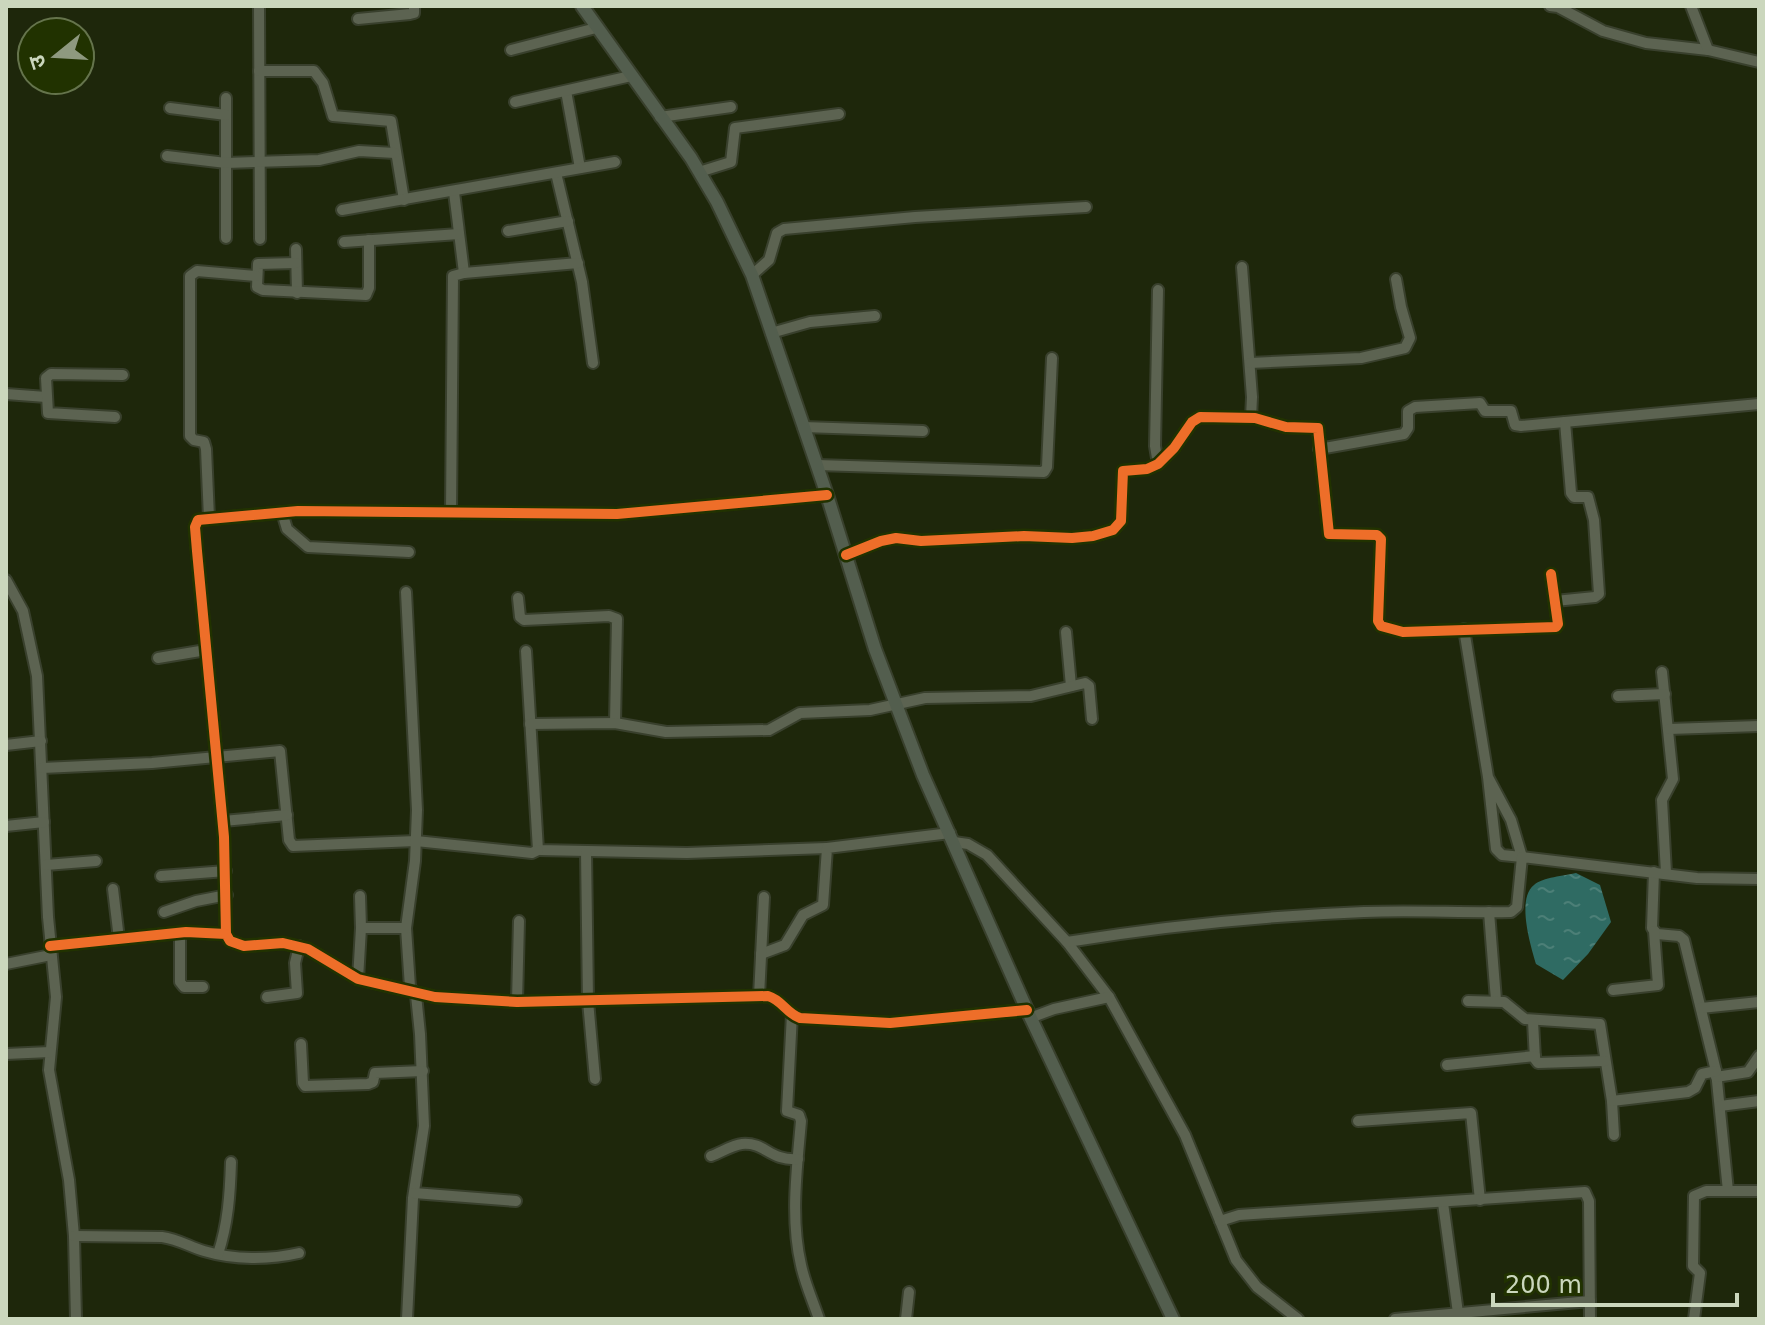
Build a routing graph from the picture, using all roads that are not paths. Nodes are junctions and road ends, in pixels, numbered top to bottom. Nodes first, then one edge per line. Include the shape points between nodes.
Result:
1 (259, 6) edge
2 (414, 6) edge
3 (582, 6) edge
4 (1550, 6) edge
5 (1691, 6) edge
6 (358, 19) dead end
7 (596, 28) junction
8 (511, 50) dead end
9 (1708, 50) junction
10 (1759, 62) edge
11 (259, 71) junction
12 (631, 76) junction
13 (566, 91) junction
14 (226, 98) dead end
15 (515, 102) dead end
16 (731, 107) dead end
17 (170, 108) dead end
18 (839, 114) dead end
19 (226, 115) junction
20 (660, 117) junction
21 (395, 153) junction
22 (167, 156) dead end
23 (259, 162) junction
24 (615, 162) dead end
25 (226, 163) junction
26 (580, 168) junction
27 (699, 172) junction
28 (556, 173) junction
29 (454, 192) junction
30 (404, 200) junction
31 (1086, 207) dead end
32 (342, 210) dead end
33 (568, 221) junction
34 (508, 231) dead end
35 (459, 234) junction
36 (226, 238) dead end
37 (260, 239) dead end
38 (369, 240) junction
39 (344, 242) dead end
40 (296, 249) dead end
41 (296, 263) junction
42 (578, 263) junction
43 (1242, 267) dead end
44 (464, 273) junction
45 (752, 275) junction
46 (256, 276) junction
47 (1396, 279) dead end
48 (1158, 290) dead end
49 (297, 293) junction
50 (875, 316) dead end
51 (771, 333) junction
52 (1052, 358) dead end
53 (593, 363) dead end
54 (1250, 363) junction
55 (123, 375) dead end
56 (6, 394) edge
57 (46, 397) junction
58 (1759, 404) edge
59 (115, 417) dead end
60 (1251, 418) junction
61 (1565, 422) junction
62 (803, 427) junction
63 (923, 431) dead end
64 (1319, 449) junction
65 (1158, 464) junction
66 (817, 465) junction
67 (827, 495) junction
68 (282, 512) junction
69 (451, 512) junction
70 (209, 518) junction
71 (409, 552) dead end
72 (846, 555) junction
73 (1551, 574) dead end
74 (6, 580) edge
75 (406, 592) dead end
76 (518, 598) dead end
77 (1555, 601) junction
78 (1464, 629) junction
79 (1066, 632) dead end
80 (206, 650) junction
81 (526, 651) dead end
82 (158, 658) dead end
83 (1662, 672) dead end
84 (1071, 686) junction
85 (1665, 694) junction
86 (1618, 696) dead end
87 (896, 704) junction
88 (1092, 719) dead end
89 (615, 723) junction
90 (530, 724) junction
91 (1759, 726) edge
92 (1669, 729) junction
93 (41, 741) junction
94 (6, 745) edge
95 (216, 756) junction
96 (42, 768) junction
97 (1488, 777) junction
98 (287, 815) junction
99 (223, 821) junction
100 (44, 822) junction
101 (6, 826) edge
102 (952, 837) junction
103 (416, 841) junction
104 (827, 848) junction
105 (538, 850) junction
106 (586, 851) junction
107 (1522, 857) junction
108 (96, 861) dead end
109 (46, 865) junction
110 (226, 871) junction
111 (1660, 872) junction
112 (161, 876) dead end
113 (1759, 879) edge
114 (113, 889) dead end
115 (227, 895) junction
116 (360, 896) dead end
117 (764, 897) dead end
118 (164, 912) dead end
119 (1489, 912) junction
120 (519, 921) dead end
121 (361, 928) junction
122 (406, 928) junction
123 (1654, 931) junction
124 (180, 933) junction
125 (226, 934) junction
126 (119, 939) junction
127 (1067, 942) junction
128 (299, 946) junction
129 (50, 951) junction
130 (761, 954) junction
131 (6, 964) edge
132 (358, 979) junction
133 (203, 987) dead end
134 (1613, 990) dead end
135 (416, 995) junction
136 (759, 996) junction
137 (267, 997) dead end
138 (1109, 997) junction
139 (1496, 1000) junction
140 (588, 1001) junction
141 (1468, 1001) dead end
142 (517, 1002) junction
143 (1759, 1002) edge
144 (1701, 1008) junction
145 (792, 1014) junction
146 (1029, 1014) junction
147 (1533, 1021) junction
148 (301, 1044) dead end
149 (50, 1052) junction
150 (6, 1054) edge
151 (1535, 1056) junction
152 (1759, 1056) edge
153 (1605, 1061) junction
154 (1447, 1065) dead end
155 (423, 1071) junction
156 (1716, 1074) junction
157 (595, 1079) dead end
158 (1612, 1101) junction
159 (1759, 1101) edge
160 (1720, 1106) junction
161 (1358, 1121) dead end
162 (1614, 1135) dead end
163 (711, 1156) dead end
164 (798, 1159) junction
165 (231, 1162) dead end
166 (1728, 1191) junction
167 (1759, 1191) edge
168 (414, 1193) junction
169 (1480, 1200) junction
170 (516, 1201) dead end
171 (1443, 1203) junction
172 (1220, 1221) junction
173 (74, 1236) junction
174 (299, 1253) dead end
175 (218, 1254) junction
176 (909, 1292) dead end
177 (1590, 1301) junction
178 (1458, 1313) junction
179 (76, 1319) edge
180 (407, 1319) edge
181 (819, 1319) edge
182 (906, 1319) edge
183 (1173, 1319) edge
184 (1298, 1319) edge
185 (1395, 1319) edge
186 (1590, 1319) edge
187 (1694, 1319) edge

1 - 11 street
2 - 6 street via 410,14
3 - 7 main road
4 - 9 street via 1603,31 1646,43
5 - 9 street
7 - 8 street
7 - 12 main road
9 - 10 street
11 - 21 street via 314,71 333,116 391,121
11 - 23 street
12 - 13 street
12 - 20 main road
13 - 15 street
13 - 26 street
14 - 19 street
16 - 20 street
17 - 19 street
18 - 27 street via 737,127 731,162
19 - 25 street
20 - 27 main road
21 - 23 street via 359,151 319,160
21 - 30 street
22 - 25 street
23 - 25 street
23 - 37 street
24 - 26 street
25 - 36 street
26 - 28 street
27 - 45 main road
28 - 29 street
28 - 33 street
29 - 30 street
29 - 35 street
30 - 32 street
31 - 45 street via 784,229 777,233 769,260
33 - 34 street
33 - 42 street
35 - 38 street
35 - 44 street
38 - 39 street
38 - 49 street via 366,295
40 - 41 street
41 - 46 street via 262,262
41 - 49 street
42 - 44 street
42 - 53 street
43 - 54 street
44 - 69 street via 451,280
45 - 51 main road
46 - 49 street via 259,289
46 - 70 street via 197,271 190,276 190,436 206,445
47 - 54 street via 1410,338 1405,348 1361,358
48 - 65 street
50 - 51 street via 810,322
51 - 62 main road
52 - 66 street via 1044,472
54 - 60 street
55 - 57 street via 48,375
56 - 57 street
57 - 59 street via 51,414
58 - 61 street
60 - 64 street via 1286,427 1316,426
60 - 65 street via 1200,417
61 - 64 street via 1518,426 1511,411 1485,411 1480,403 1415,407 1408,411 1404,434
61 - 77 street via 1571,493 1588,497 1594,520 1599,594
62 - 63 street
62 - 66 main road
64 - 78 street via 1329,534 1381,539 1379,624 1397,632
65 - 72 street via 1123,471 1121,521 1113,530 1093,536 896,538
66 - 67 main road
67 - 69 street via 617,514
67 - 72 main road
68 - 69 street
68 - 70 street
68 - 71 street via 287,529 308,547
70 - 80 street via 198,520 195,527
72 - 87 main road
73 - 77 street
74 - 93 street via 23,611 34,653
75 - 103 street
76 - 89 street via 524,620 617,619
77 - 78 street via 1556,627
78 - 97 street
79 - 84 street
80 - 82 street
80 - 95 street
81 - 90 street
83 - 85 street
84 - 87 street via 1031,696 925,698
84 - 88 street via 1089,686
85 - 86 street
85 - 92 street
87 - 89 street via 800,713 769,730 666,732
87 - 102 main road
89 - 90 street
90 - 105 street
91 - 92 street
92 - 111 street via 1673,779 1662,800
93 - 94 street
93 - 96 street
95 - 96 street
95 - 98 street via 282,752
95 - 99 street
96 - 100 street
97 - 107 street via 1511,820
97 - 107 street via 1496,849
98 - 99 street
98 - 103 street via 293,846
99 - 110 street
100 - 101 street
100 - 109 street
102 - 104 street
102 - 127 street via 987,855
102 - 146 main road
103 - 105 street
103 - 122 street
104 - 106 street
104 - 130 street via 823,905 803,915 785,945
105 - 106 street
106 - 140 street
107 - 111 street
107 - 119 street via 1517,907
108 - 109 street
109 - 129 street
110 - 112 street
110 - 115 street
111 - 113 street
111 - 123 street
114 - 126 street
115 - 118 street
115 - 125 street
116 - 121 street
117 - 130 street
119 - 127 street via 1367,911 1245,919
119 - 139 street
120 - 142 street
121 - 122 street
121 - 132 street
122 - 135 street via 410,987
123 - 134 street via 1658,985
123 - 144 street via 1684,940
124 - 125 street
124 - 126 street
124 - 133 street via 180,982 184,987
125 - 128 street via 244,946
126 - 129 street
127 - 138 street
128 - 132 street
128 - 137 street via 296,994
129 - 131 street
129 - 149 street via 56,997
130 - 136 street
132 - 135 street
135 - 142 street
135 - 155 street
136 - 140 street
136 - 145 street via 778,1000
138 - 146 street
138 - 172 street via 1185,1135
139 - 141 street
139 - 147 street
140 - 142 street
140 - 157 street
143 - 144 street
144 - 156 street
145 - 146 street via 890,1023
145 - 164 street via 787,1108 800,1117
146 - 183 main road
147 - 151 street
147 - 153 street via 1600,1024
148 - 155 street via 305,1086 368,1084 375,1073
149 - 150 street
149 - 173 street
151 - 153 street via 1540,1063
151 - 154 street
152 - 156 street via 1748,1072
153 - 158 street
155 - 168 street via 423,1135
156 - 158 street via 1702,1074 1688,1092
156 - 160 street
158 - 162 street
159 - 160 street
160 - 166 street
161 - 169 street via 1471,1113
163 - 164 street via 741,1144 759,1146 779,1159
164 - 181 street via 799,1253
165 - 175 street
166 - 167 street
166 - 187 street via 1694,1196 1693,1266 1700,1273
168 - 170 street
168 - 180 street
169 - 171 street
169 - 177 street via 1588,1192
171 - 172 street via 1239,1215
171 - 178 street
172 - 184 street via 1246,1274
173 - 175 street via 162,1237
173 - 179 street
174 - 175 street via 273,1258
176 - 182 street
177 - 178 street
177 - 186 street
178 - 185 street

